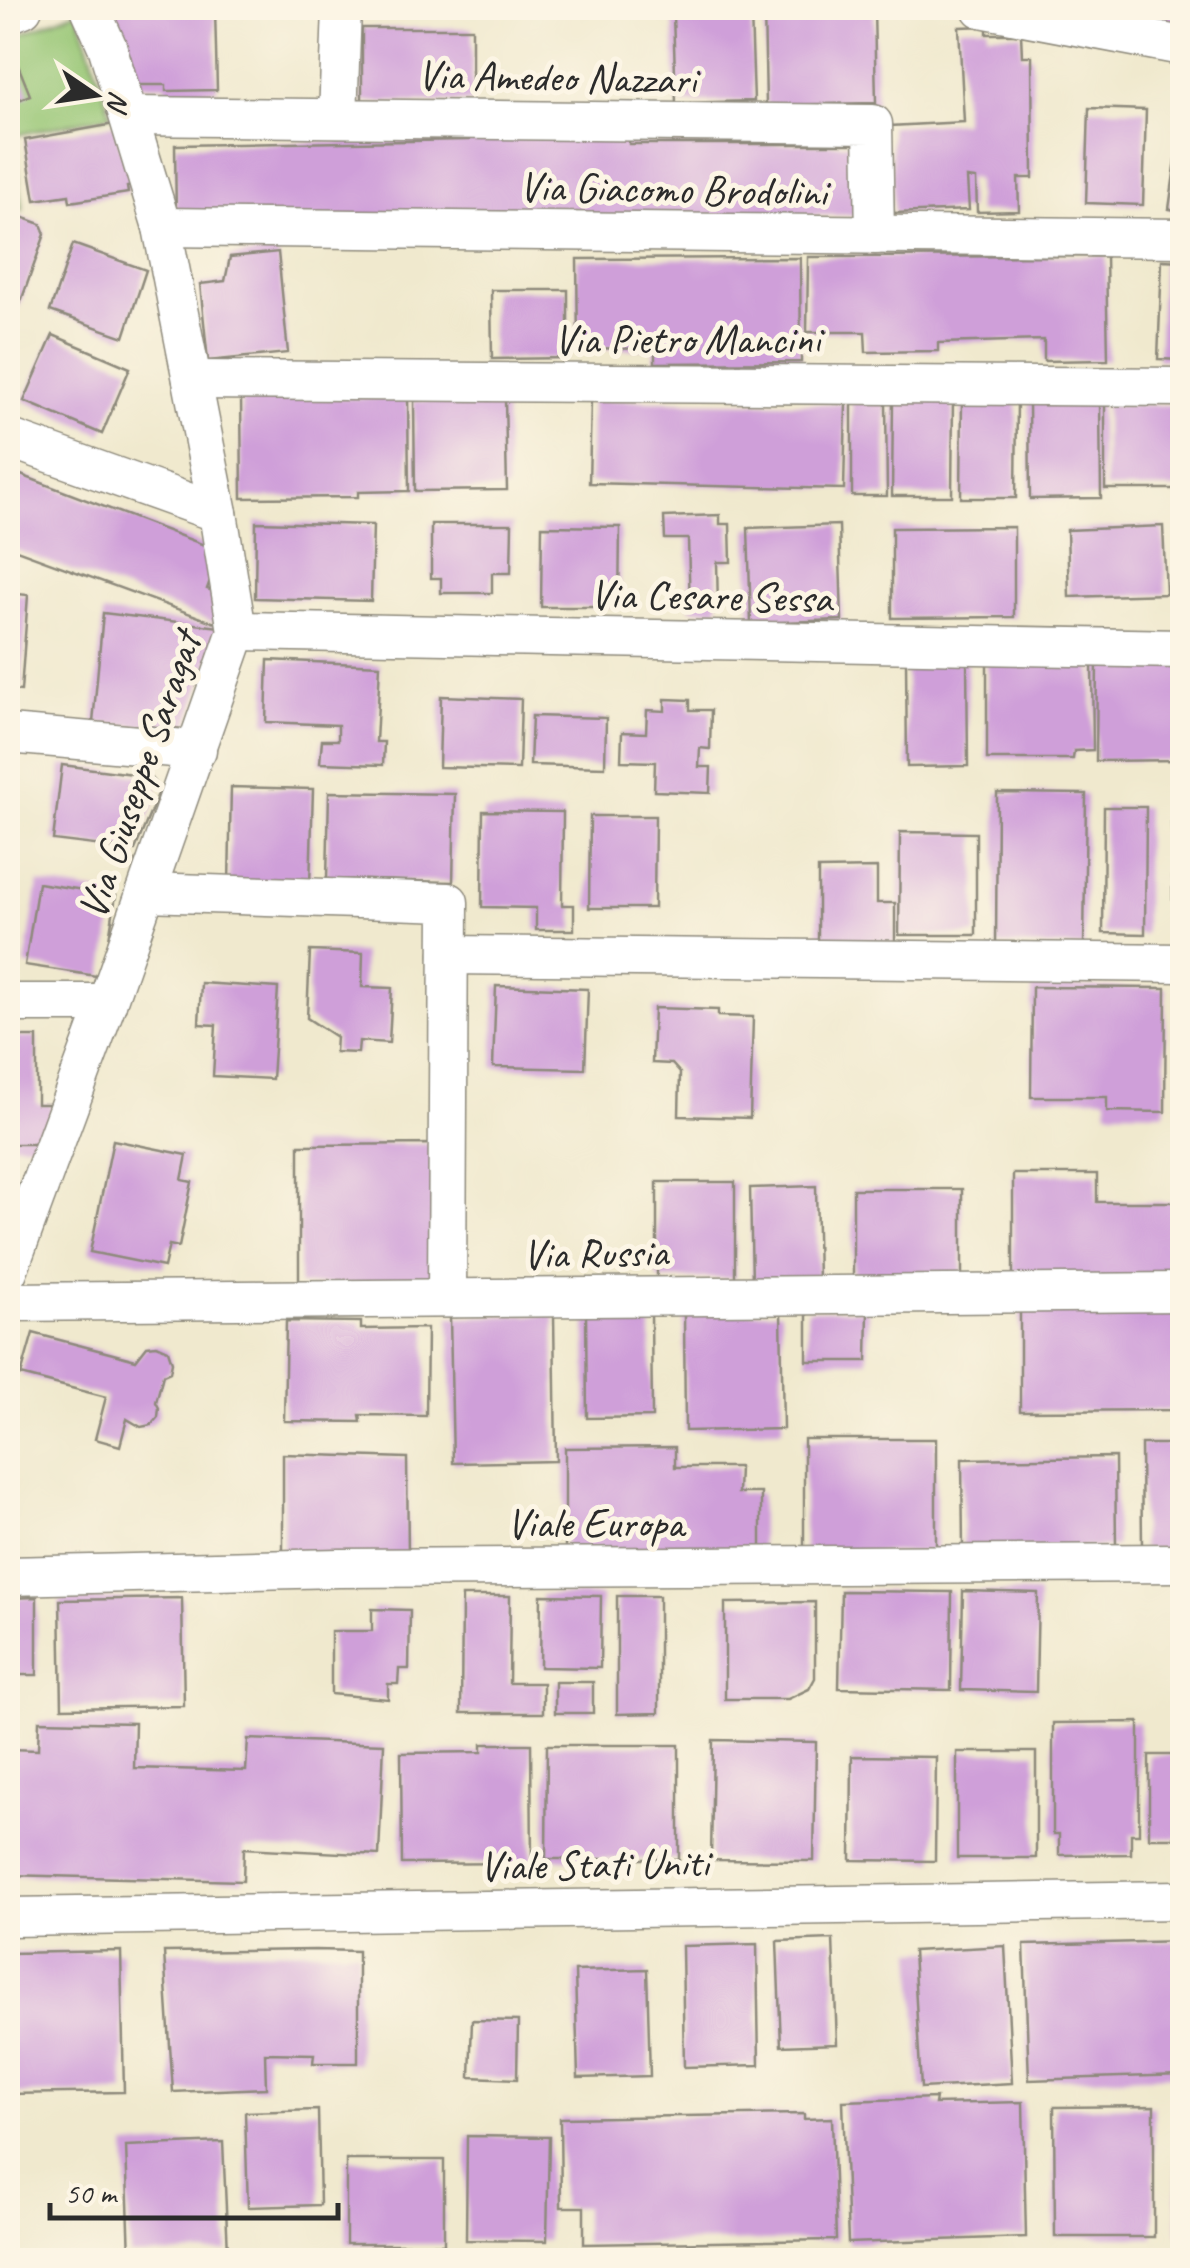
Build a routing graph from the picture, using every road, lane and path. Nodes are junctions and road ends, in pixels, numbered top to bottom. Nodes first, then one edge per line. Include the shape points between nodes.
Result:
1 (23, 8) edge
2 (90, 8) edge
3 (342, 8) edge
4 (981, 8) edge
5 (8, 14) edge
6 (1182, 46) edge
7 (130, 116) junction
8 (338, 118) junction
9 (162, 227) junction
10 (876, 235) junction
11 (1182, 238) edge
12 (192, 380) junction
13 (1182, 386) edge
14 (8, 438) edge
15 (218, 514) junction
16 (237, 631) junction
17 (1182, 649) edge
18 (8, 734) edge
19 (197, 750) junction
20 (146, 892) junction
21 (449, 955) junction
22 (1182, 963) edge
23 (107, 1002) junction
24 (8, 1003) edge
25 (8, 1270) edge
26 (1182, 1292) edge
27 (447, 1298) junction
28 (8, 1302) edge
29 (1182, 1562) edge
30 (8, 1576) edge
31 (1182, 1900) edge
32 (8, 1918) edge

1 - 5 street
2 - 7 street, Via Giuseppe Saragat
3 - 8 street
4 - 6 street
7 - 8 street, Via Amedeo Nazzari
7 - 9 street, Via Giuseppe Saragat
8 - 10 street, Via Amedeo Nazzari via 873,124
9 - 10 street, Via Giacomo Brodolini
9 - 12 street, Via Giuseppe Saragat
10 - 11 street, Via Giacomo Brodolini
12 - 13 street, Via Pietro Mancini
12 - 15 street, Via Giuseppe Saragat
14 - 15 street
15 - 16 street, Via Giuseppe Saragat
16 - 17 street, Via Cesare Sessa
16 - 19 street, Via Giuseppe Saragat
18 - 19 street
19 - 20 street, Via Giuseppe Saragat
20 - 21 street via 449,902
20 - 23 street, Via Giuseppe Saragat
21 - 22 street
21 - 27 street
23 - 24 street
23 - 25 street, Via Giuseppe Saragat
26 - 27 street, Via Russia
27 - 28 street, Via Russia
29 - 30 street, Viale Europa
31 - 32 street, Viale Stati Uniti

